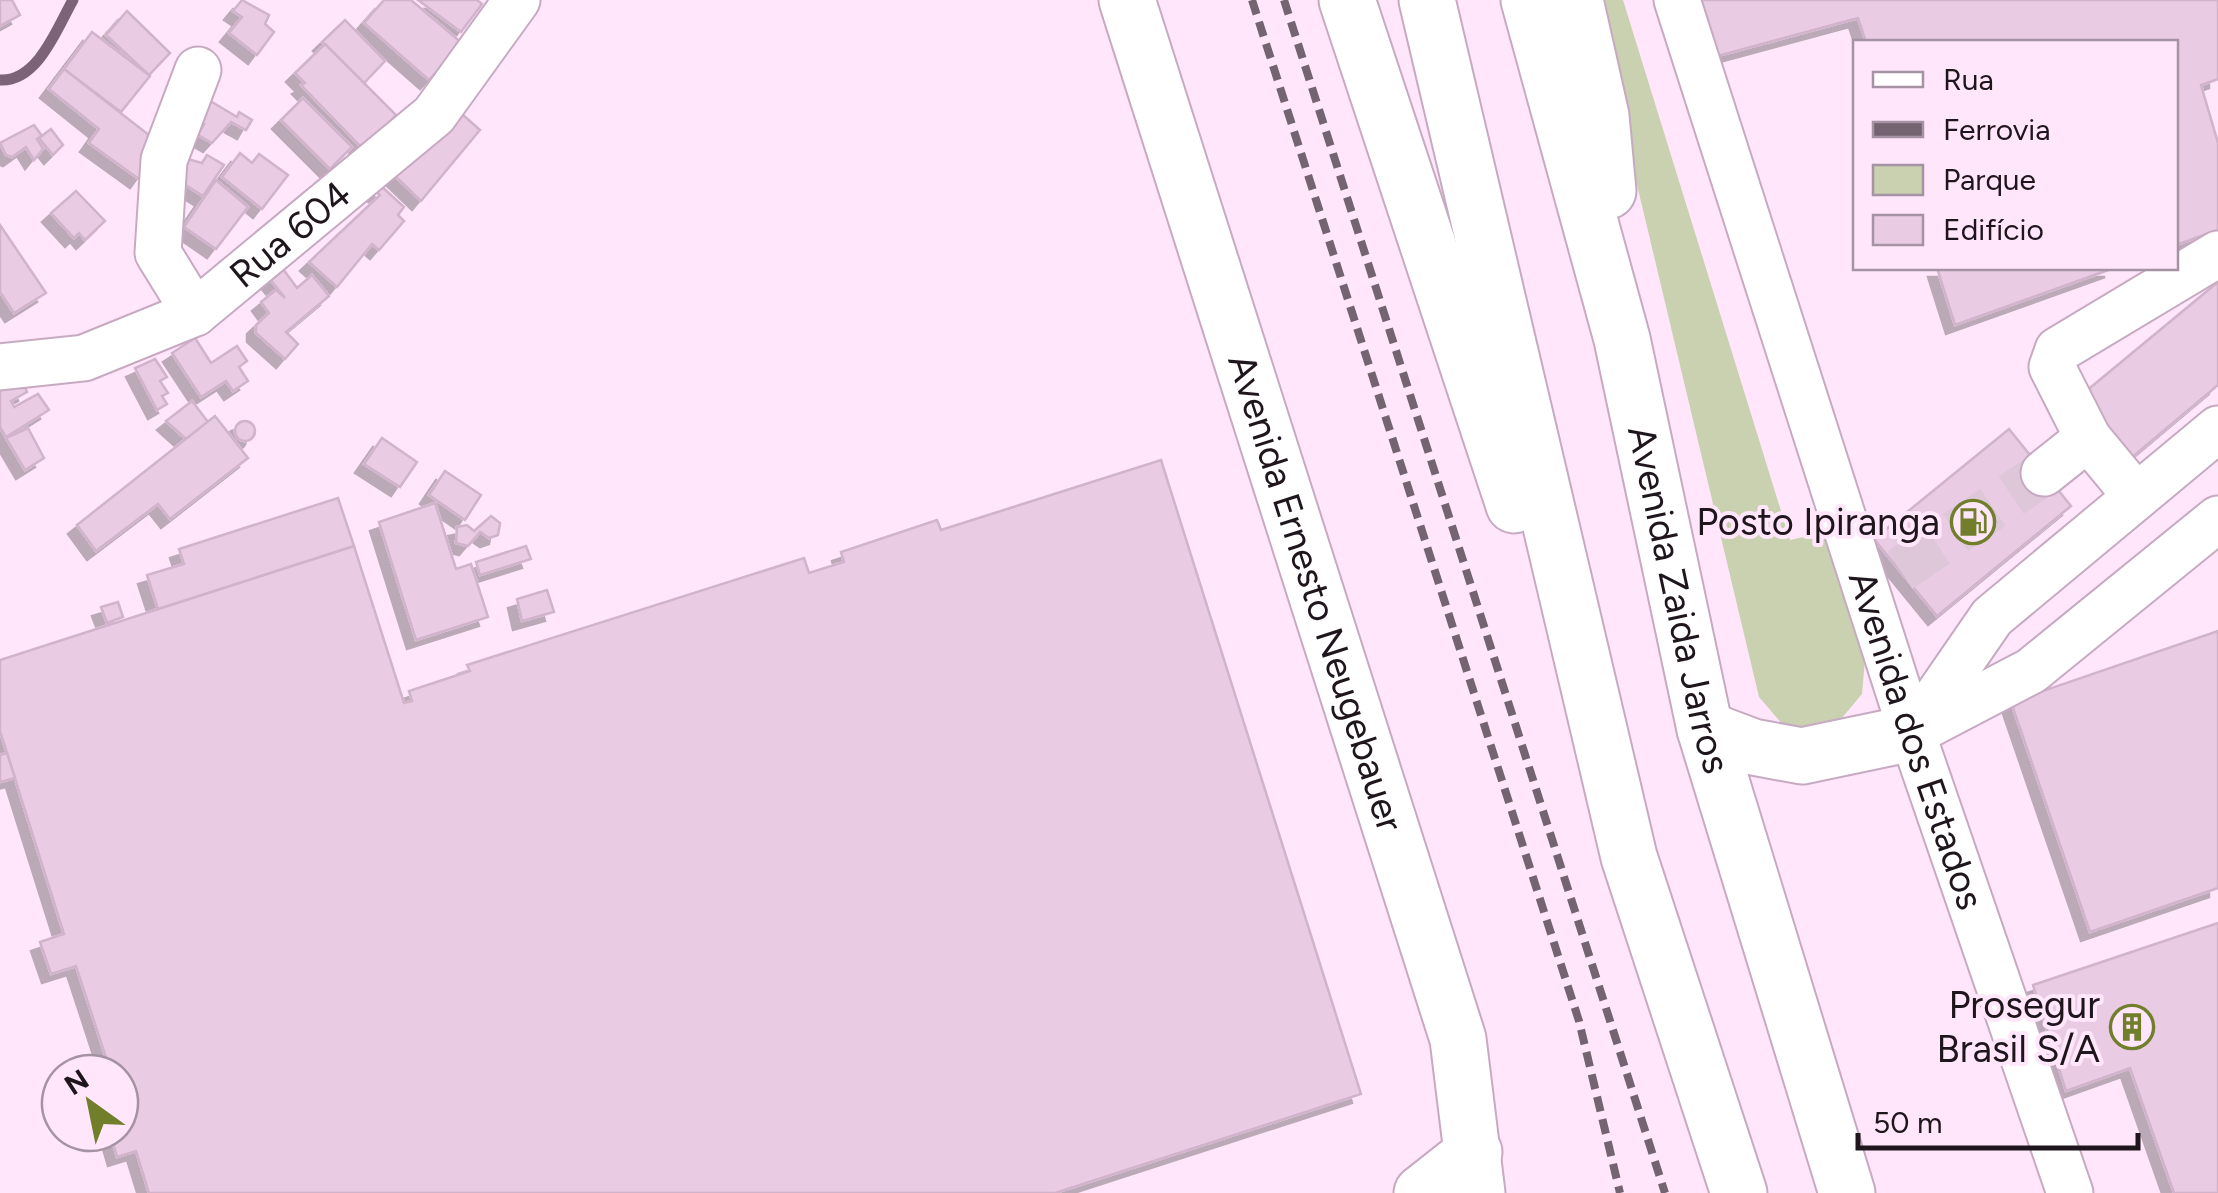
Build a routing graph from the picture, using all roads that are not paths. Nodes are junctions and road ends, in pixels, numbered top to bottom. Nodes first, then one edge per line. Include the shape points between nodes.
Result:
1 (517, 0) edge
2 (1127, 0) edge
3 (1348, 0) edge
4 (1428, 0) edge
5 (1529, 0) edge
6 (1575, 0) edge
7 (1676, 0) edge
8 (198, 70) dead end
9 (2218, 254) edge
10 (195, 313) junction
11 (1622, 339) junction
12 (0, 366) edge
13 (2218, 429) edge
14 (2088, 438) junction
15 (2044, 473) tunnel mouth
16 (2136, 496) junction
17 (2218, 519) edge
18 (1705, 729) junction
19 (1912, 734) junction
20 (1629, 857) junction
21 (1475, 1173) edge
22 (1422, 1193) edge
23 (1739, 1193) edge
24 (1847, 1193) edge
25 (2070, 1193) edge

1 - 10 street, Rua 604 via 434,115
2 - 21 main road, Avenida Ernesto Neugebauer via 1458,1039
3 - 20 main road
4 - 20 main road
5 - 11 main road, Avenida Zaida Jarros
6 - 11 main road via 1601,116
7 - 19 street, Avenida dos Estados via 1884,583
8 - 10 street via 164,160 158,254
9 - 14 street via 2058,350 2052,367
10 - 12 street, Rua 604 via 84,358
11 - 18 main road, Avenida Zaida Jarros
13 - 16 street
14 - 15 street
14 - 16 street
16 - 19 street via 1992,616
17 - 19 street via 2031,672
18 - 19 main road via 1802,756
18 - 24 main road, Avenida Zaida Jarros
19 - 25 street, Avenida dos Estados
20 - 23 main road
21 - 22 main road

